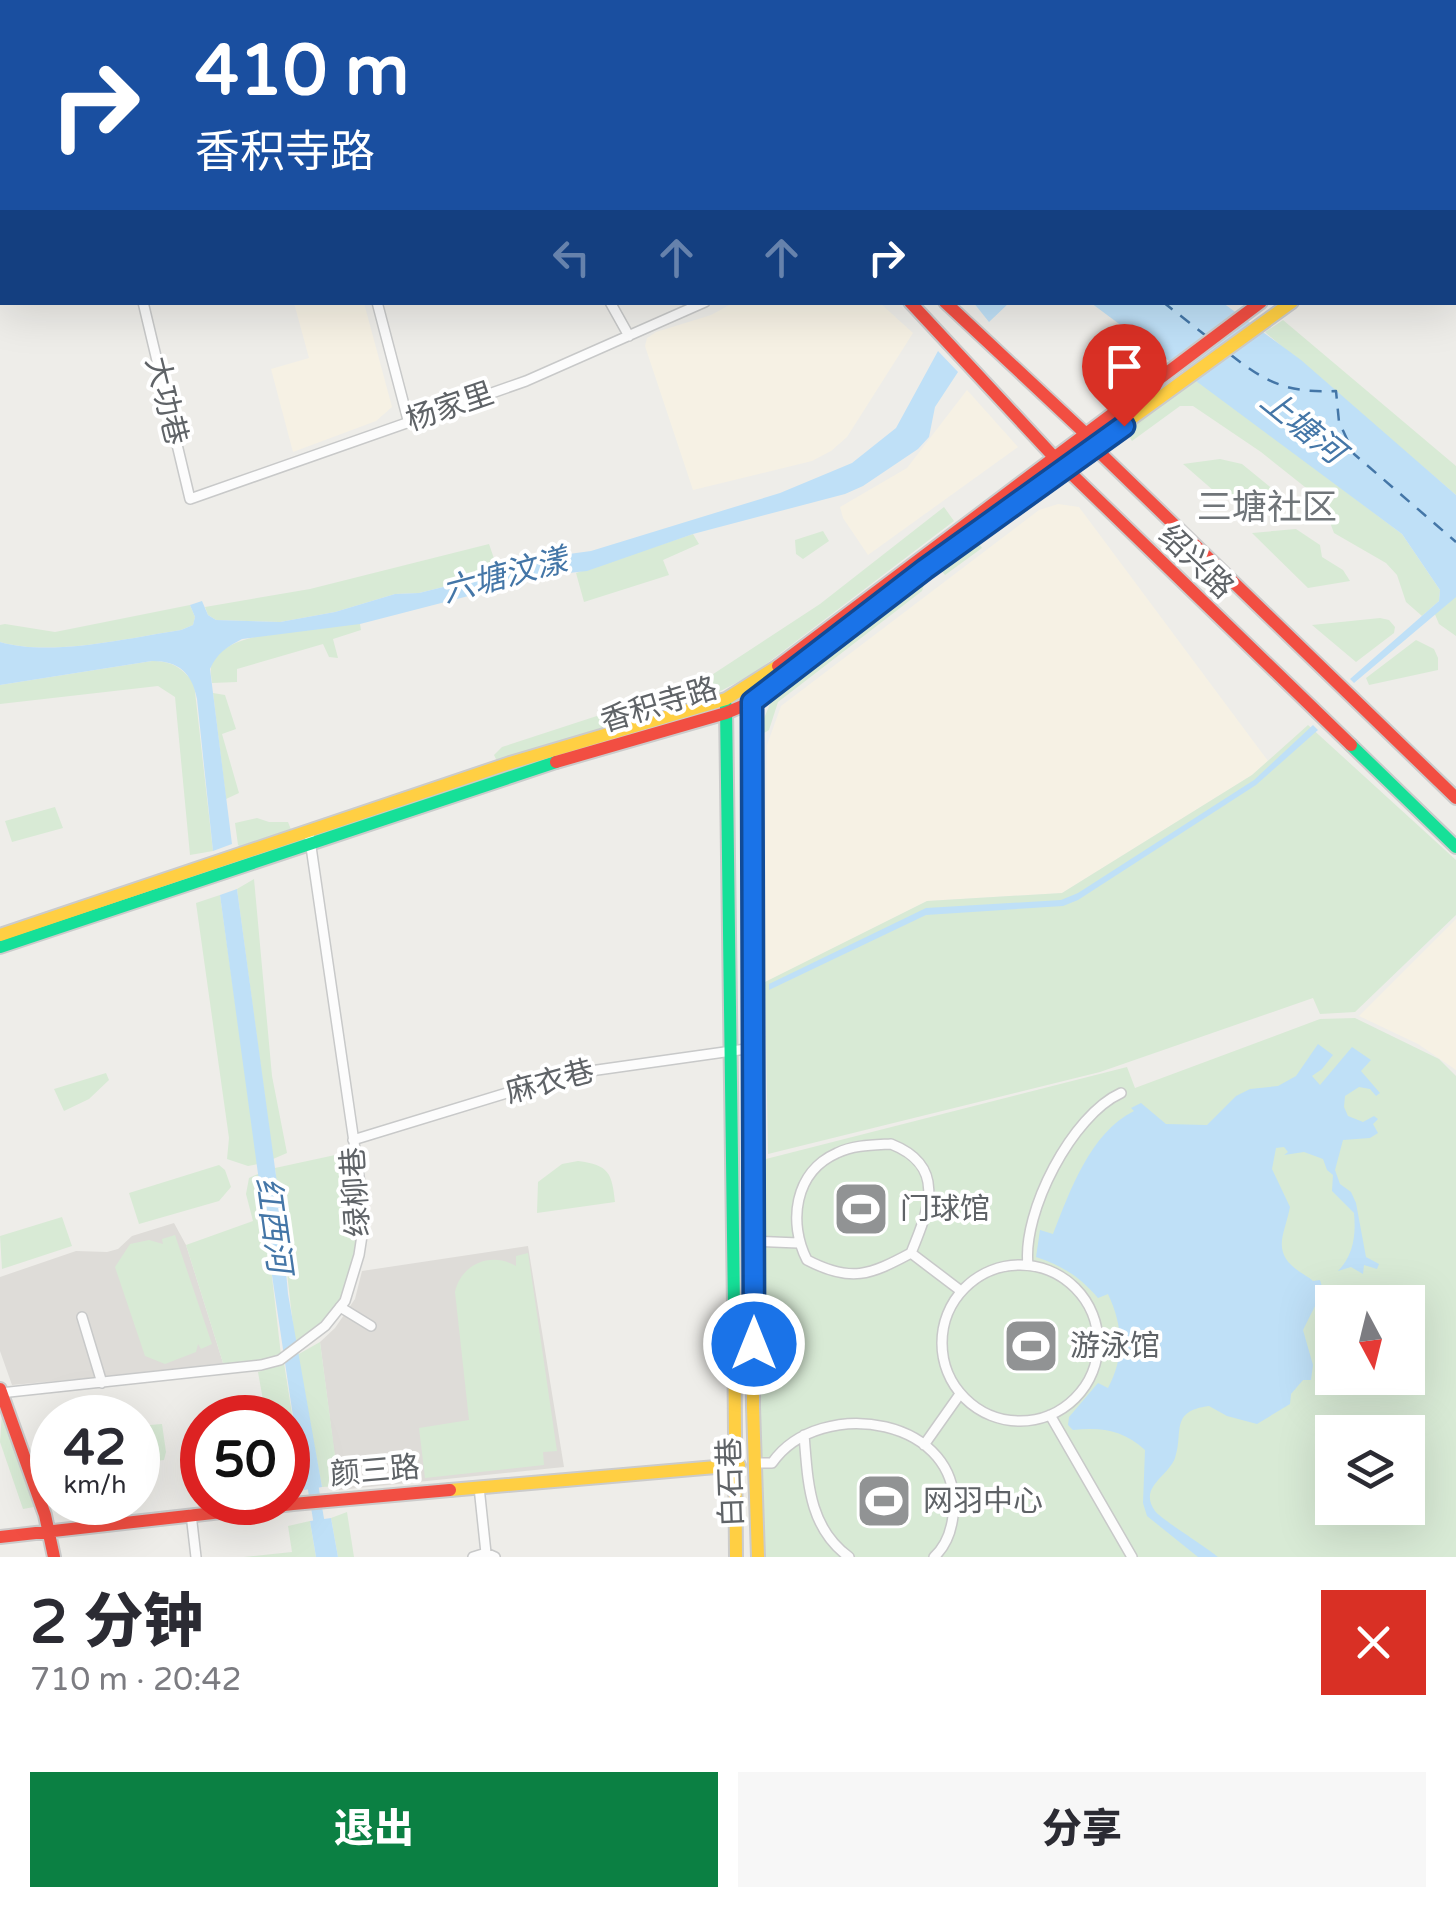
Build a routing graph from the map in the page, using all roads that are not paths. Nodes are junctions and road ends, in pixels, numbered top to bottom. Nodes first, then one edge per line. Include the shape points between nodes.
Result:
1 (144, 305) edge
2 (378, 305) edge
3 (612, 305) edge
4 (698, 305) edge
5 (913, 305) edge
6 (948, 305) edge
7 (1256, 305) edge
8 (1288, 305) edge
9 (629, 336) junction
10 (408, 420) junction
11 (1090, 441) junction
12 (1059, 462) junction
13 (190, 499) joint
14 (752, 685) junction
15 (752, 702) junction
16 (726, 706) junction
17 (1456, 798) edge
18 (310, 839) junction
19 (1456, 847) edge
20 (0, 936) edge
21 (0, 947) edge
22 (754, 1048) junction
23 (732, 1051) junction
24 (1121, 1093) dead end
25 (353, 1140) junction
26 (754, 1241) junction
27 (798, 1243) junction
28 (911, 1254) junction
29 (1028, 1264) junction
30 (961, 1291) junction
31 (340, 1307) junction
32 (82, 1317) dead end
33 (372, 1326) dead end
34 (102, 1383) junction
35 (0, 1391) edge
36 (960, 1394) junction
37 (1050, 1415) junction
38 (804, 1435) junction
39 (924, 1445) junction
40 (755, 1463) junction
41 (734, 1466) junction
42 (479, 1487) junction
43 (310, 1502) edge
44 (180, 1515) edge
45 (192, 1525) edge
46 (48, 1531) junction
47 (0, 1536) edge
48 (491, 1555) edge
49 (54, 1557) edge
50 (196, 1557) edge
51 (474, 1557) edge
52 (736, 1557) edge
53 (758, 1557) edge
54 (849, 1557) edge
55 (934, 1557) edge
56 (1132, 1557) edge

1 - 13 street, 大功巷
2 - 10 street
3 - 9 street
4 - 9 street, 杨家里
5 - 12 main road, 绍兴路
6 - 11 main road, 绍兴路
7 - 11 main road via 1153,382
8 - 11 main road, 香积寺路
9 - 10 street, 杨家里 via 526,381
10 - 13 street, 杨家里
11 - 12 main road, 香积寺路
11 - 17 main road, 绍兴路
12 - 14 main road, 香积寺路
12 - 15 main road, 香积寺路
12 - 19 main road, 绍兴路
14 - 15 main road, 白石巷
14 - 16 main road, 香积寺路
15 - 16 main road, 香积寺路
15 - 22 main road, 白石巷
16 - 18 main road, 香积寺路 via 510,763
16 - 23 main road, 白石巷
18 - 20 main road, 香积寺路
18 - 21 main road, 香积寺路
18 - 25 street, 绿柳巷
22 - 23 street, 麻衣巷
22 - 26 main road, 白石巷
23 - 25 street, 麻衣巷 via 570,1074
23 - 41 main road, 白石巷
24 - 29 street via 1089,1120 1045,1185 1030,1222
25 - 31 street, 绿柳巷 via 363,1229
26 - 27 street
26 - 40 main road, 白石巷
27 - 28 street via 807,1260 854,1276
27 - 28 street via 796,1202 822,1162 839,1151 891,1144 917,1157 927,1174 928,1207
28 - 30 street
29 - 30 street via 991,1270
29 - 37 street via 1066,1279 1087,1302 1098,1331 1099,1352 1088,1381
30 - 36 street via 942,1344
31 - 33 street
31 - 34 street, 绿柳巷 via 280,1360
32 - 34 street
34 - 35 street, 绿柳巷
35 - 46 main road
36 - 37 street via 1012,1421
36 - 39 street
37 - 56 street
38 - 39 street via 864,1422 902,1430
38 - 40 street via 772,1463
38 - 54 street via 809,1498 824,1530
39 - 55 street via 947,1473 954,1506 946,1543
40 - 41 main road, 颜三路
40 - 53 main road, 白石巷
41 - 42 main road, 颜三路
41 - 52 main road, 白石巷
42 - 43 main road, 颜三路
42 - 48 street
44 - 46 main road, 颜三路
45 - 50 street
46 - 47 main road, 颜三路
46 - 49 main road
48 - 51 street

